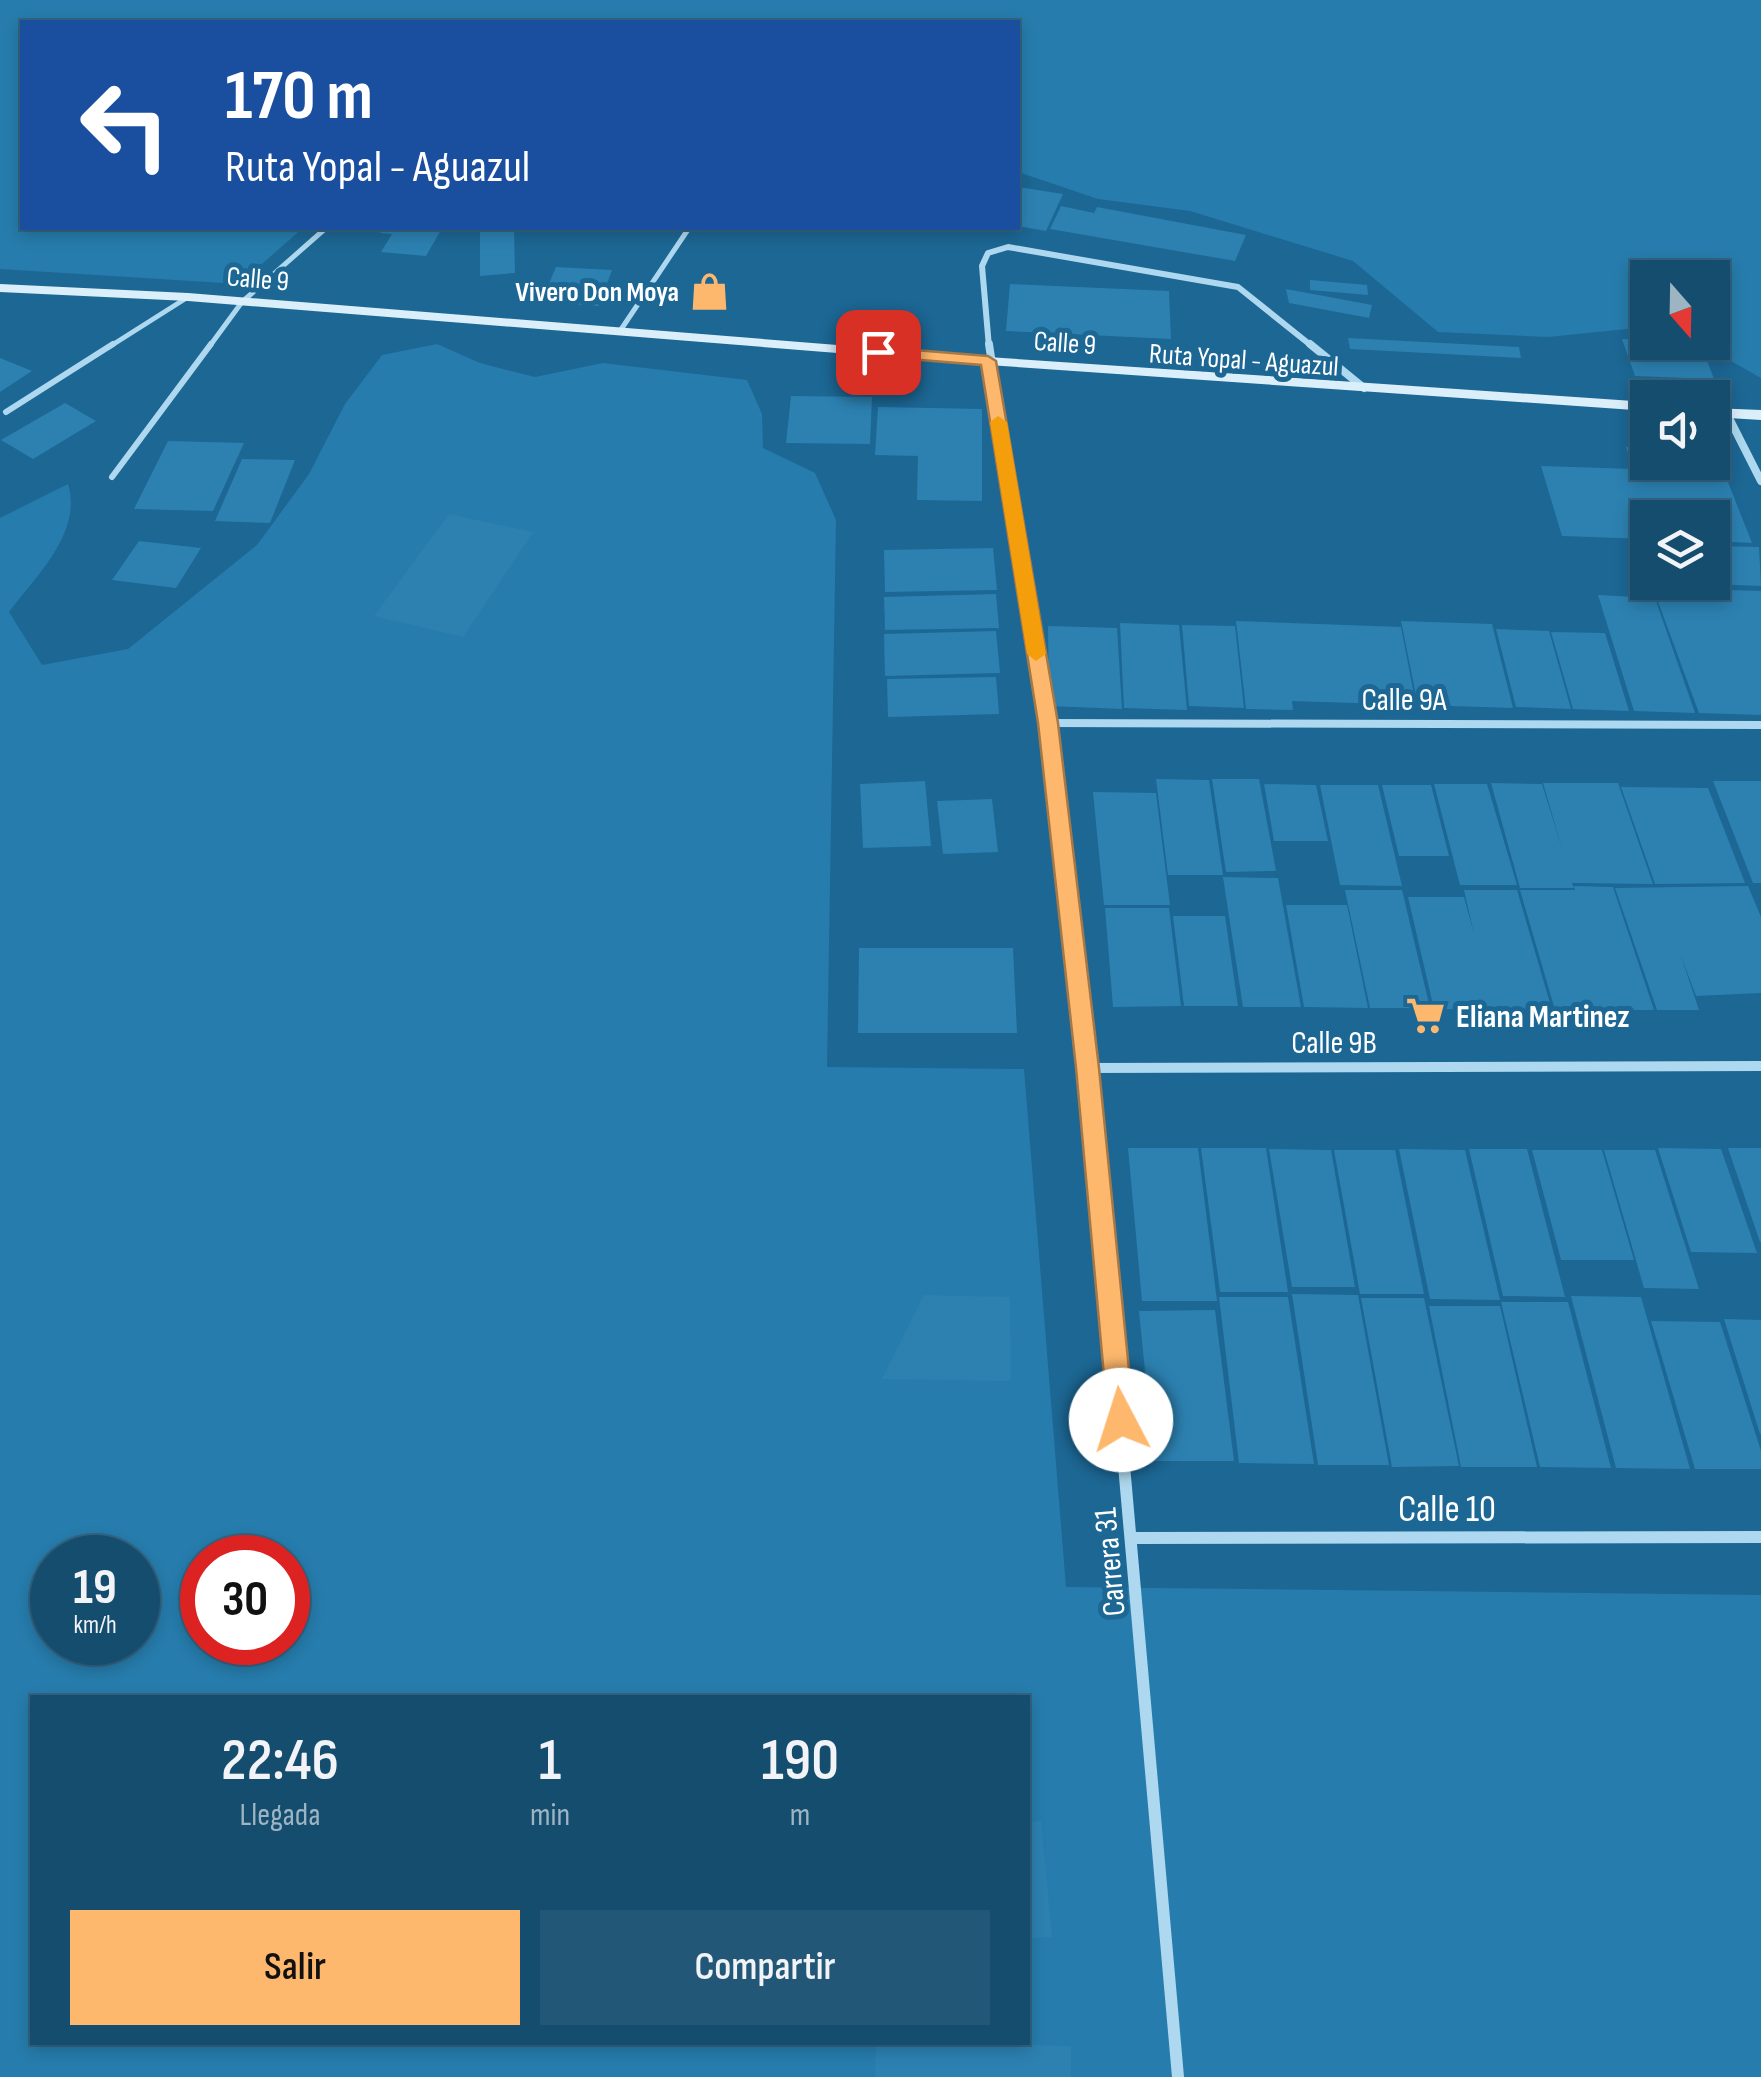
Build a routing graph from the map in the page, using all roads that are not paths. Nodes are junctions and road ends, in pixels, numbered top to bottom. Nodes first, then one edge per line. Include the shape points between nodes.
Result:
1 (324, 230) edge
2 (688, 230) edge
3 (0, 288) edge
4 (188, 297) junction
5 (242, 302) junction
6 (620, 331) junction
7 (988, 361) junction
8 (1364, 388) junction
9 (1630, 406) edge
10 (6, 412) dead end
11 (1730, 412) edge
12 (1761, 415) edge
13 (1730, 420) edge
14 (112, 477) dead end
15 (1761, 481) edge
16 (1048, 723) junction
17 (1761, 725) edge
18 (1761, 1066) edge
19 (1087, 1068) junction
20 (1761, 1537) edge
21 (1132, 1538) junction
22 (1178, 2077) edge

1 - 5 lane
2 - 6 lane
3 - 4 lane, Ruta Yopal - Aguazul
4 - 5 lane, Ruta Yopal - Aguazul
4 - 10 lane
5 - 6 lane, Ruta Yopal - Aguazul
5 - 14 lane
6 - 7 lane, Ruta Yopal - Aguazul
7 - 8 lane, Ruta Yopal - Aguazul
7 - 8 street, Carrera 31 via 982,266 988,252 1029,248 1238,287
7 - 16 street, Carrera 31
8 - 9 lane, Ruta Yopal - Aguazul
11 - 12 lane
13 - 15 street
16 - 17 street, Calle 9A
16 - 19 street, Carrera 31
18 - 19 street, Calle 9B
19 - 21 street, Carrera 31
20 - 21 street, Calle 10
21 - 22 street, Carrera 31

